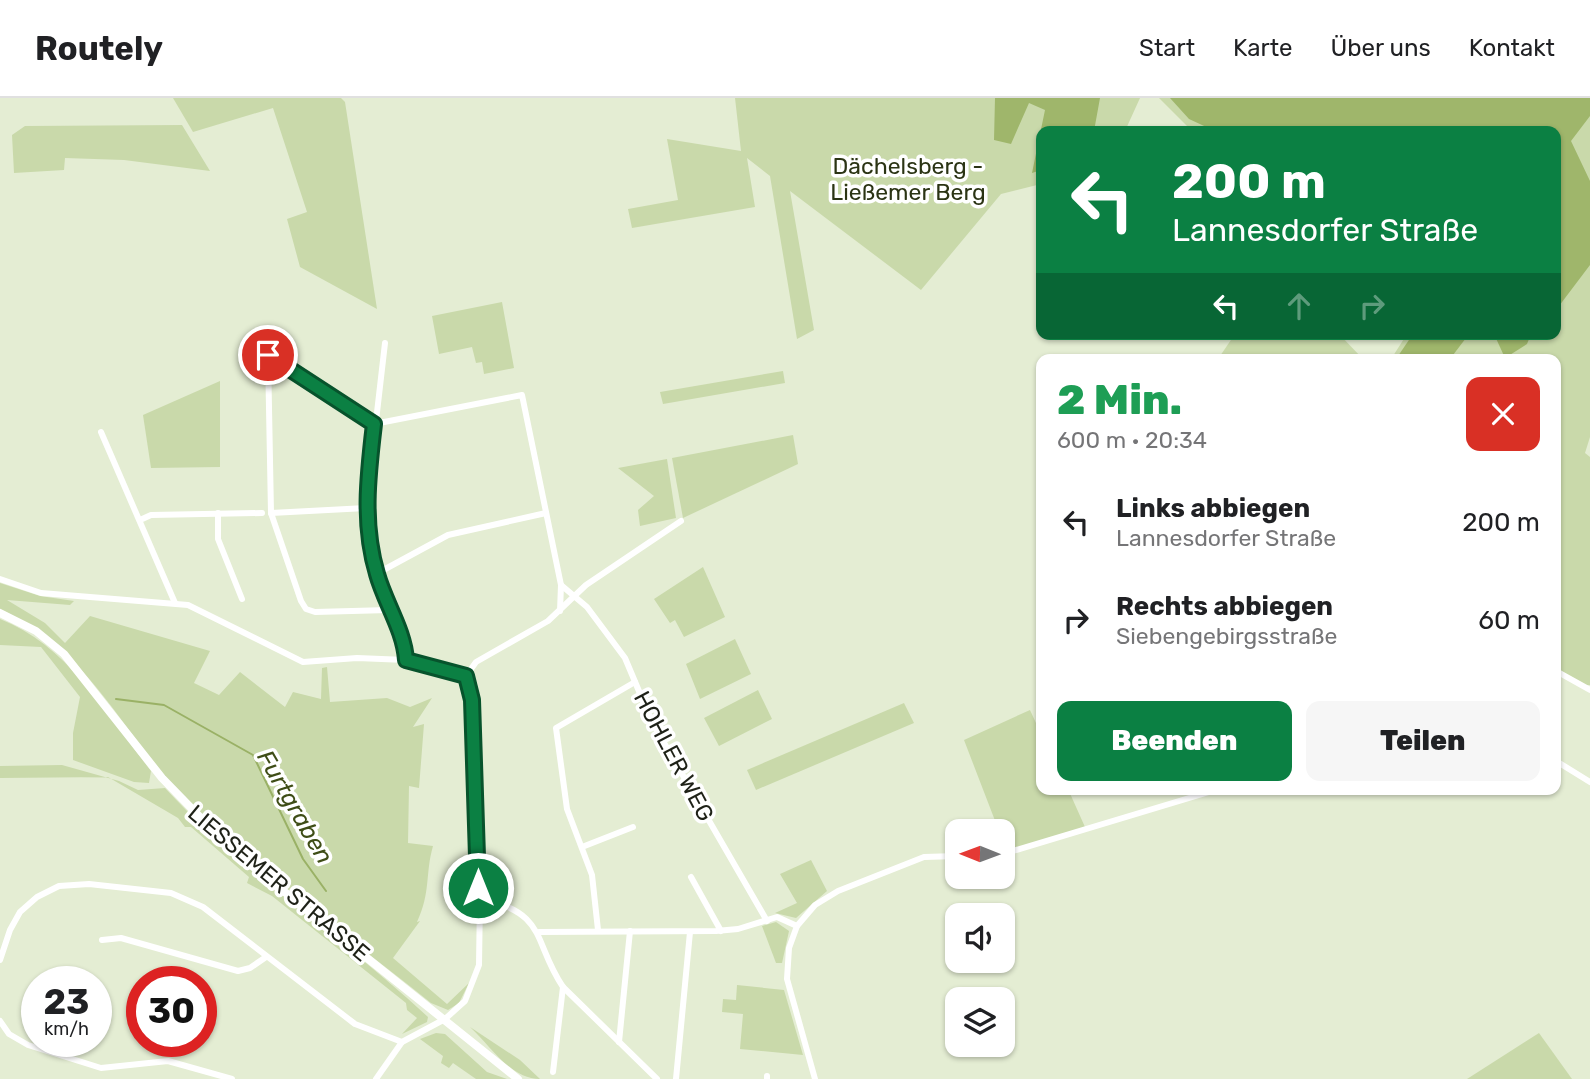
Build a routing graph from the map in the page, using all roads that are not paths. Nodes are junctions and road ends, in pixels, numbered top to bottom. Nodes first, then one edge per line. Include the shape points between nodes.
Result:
1 (385, 343) dead end
2 (374, 424) junction
3 (101, 432) dead end
4 (366, 508) junction
5 (218, 513) junction
6 (262, 513) dead end
7 (271, 513) junction
8 (546, 513) junction
9 (140, 520) junction
10 (681, 521) dead end
11 (376, 574) junction
12 (0, 579) edge
13 (561, 585) junction
14 (576, 595) junction
15 (242, 599) dead end
16 (175, 603) junction
17 (389, 610) junction
18 (560, 611) junction
19 (0, 613) edge
20 (406, 660) junction
21 (1561, 674) edge
22 (466, 676) junction
23 (635, 682) junction
24 (1590, 690) edge
25 (1561, 764) edge
26 (1590, 782) edge
27 (1199, 795) edge
28 (633, 827) dead end
29 (582, 846) junction
30 (1015, 851) edge
31 (945, 856) edge
32 (691, 877) dead end
33 (480, 898) junction
34 (766, 920) junction
35 (797, 926) junction
36 (597, 930) junction
37 (721, 931) junction
38 (539, 932) junction
39 (630, 932) junction
40 (690, 932) junction
41 (102, 940) dead end
42 (265, 957) junction
43 (0, 960) edge
44 (563, 987) junction
45 (445, 1020) junction
46 (0, 1021) edge
47 (402, 1041) junction
48 (619, 1042) junction
49 (553, 1072) dead end
50 (232, 1079) edge
51 (376, 1079) edge
52 (518, 1079) edge
53 (657, 1079) edge
54 (676, 1079) edge
55 (815, 1079) edge

1 - 2 street
2 - 4 street
2 - 7 street via 268,355
2 - 8 street via 522,395
3 - 9 street
4 - 7 street
4 - 11 street
5 - 6 street
5 - 9 street via 151,515
5 - 15 street via 218,539
7 - 17 street via 306,609
8 - 11 street via 448,535
8 - 13 street
9 - 16 street
10 - 14 street
11 - 17 street
12 - 16 street via 41,593
13 - 14 street, HOHLER WEG
13 - 18 street
14 - 18 street
14 - 23 street, HOHLER WEG via 619,649
16 - 20 street via 188,605 303,662
17 - 20 street via 402,637
18 - 22 street via 476,662
19 - 45 street, LIESSEMER STRASSE via 36,631 64,654 162,778 231,849
20 - 22 street
21 - 24 street
22 - 33 street via 475,735
23 - 29 street via 556,728 568,809
23 - 34 street, HOHLER WEG via 652,722
25 - 26 street
27 - 30 street
28 - 29 street
29 - 36 street via 592,875
31 - 35 street via 924,857 838,891 815,905
32 - 37 street
33 - 38 street via 525,917
33 - 45 street via 479,965 465,1002
34 - 35 street via 777,918
34 - 37 street
35 - 55 street via 787,957 787,979
36 - 38 street
36 - 39 street
37 - 40 street
38 - 44 street
39 - 40 street
39 - 48 street
40 - 54 street
41 - 42 street via 121,938 238,971
42 - 43 street via 203,907 180,895 71,883 47,891 20,912
42 - 47 street via 355,1024
44 - 48 street
44 - 49 street
45 - 47 street
45 - 52 street, LIESSEMER STRASSE
46 - 50 street via 9,1034 27,1045 101,1068 167,1061
47 - 51 street
48 - 53 street

